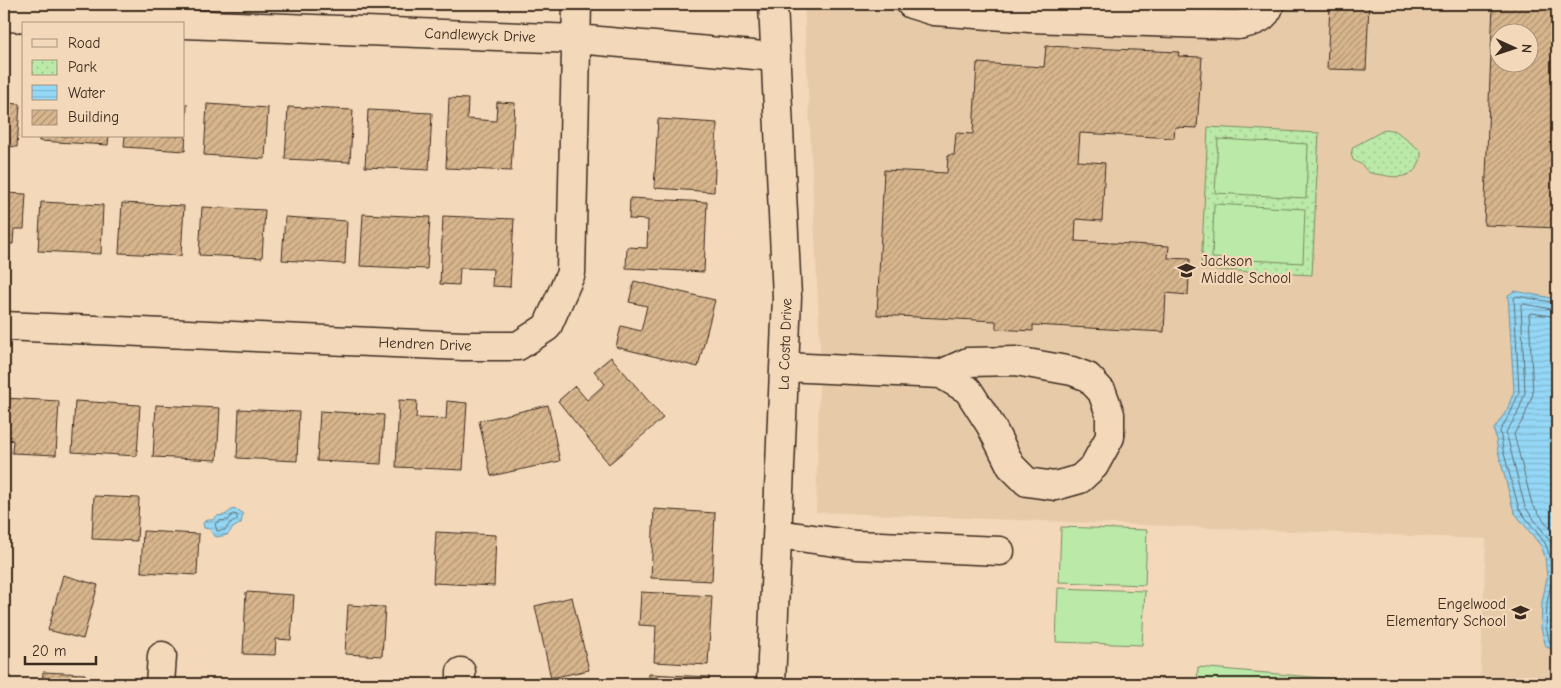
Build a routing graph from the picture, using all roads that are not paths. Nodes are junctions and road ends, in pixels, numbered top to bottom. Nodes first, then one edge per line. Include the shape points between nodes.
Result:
1 (577, 4) edge
2 (773, 4) edge
3 (911, 4) edge
4 (1270, 4) edge
5 (4, 17) edge
6 (129, 22) edge
7 (185, 24) edge
8 (577, 39) junction
9 (776, 57) junction
10 (4, 326) edge
11 (784, 367) junction
12 (940, 374) junction
13 (778, 534) junction
14 (1000, 551) dead end
15 (162, 656) dead end
16 (160, 684) edge
17 (772, 684) edge

1 - 8 street, Hendren Drive
2 - 9 street, La Costa Drive
3 - 4 street via 934,11 1030,18 1238,25 1258,20
5 - 6 street
7 - 8 street, Candlewyck Drive
8 - 9 street, Candlewyck Drive
8 - 10 street, Hendren Drive via 571,273 547,327 518,346
9 - 11 street, La Costa Drive via 787,296
11 - 12 street
11 - 13 street, La Costa Drive
12 - 12 street via 968,390 1011,466 1027,482 1055,486 1080,479 1094,466 1110,437 1110,414 1102,392 1088,377 1072,371 1016,361 968,362
13 - 14 street via 856,545
13 - 17 street, La Costa Drive
15 - 16 street

